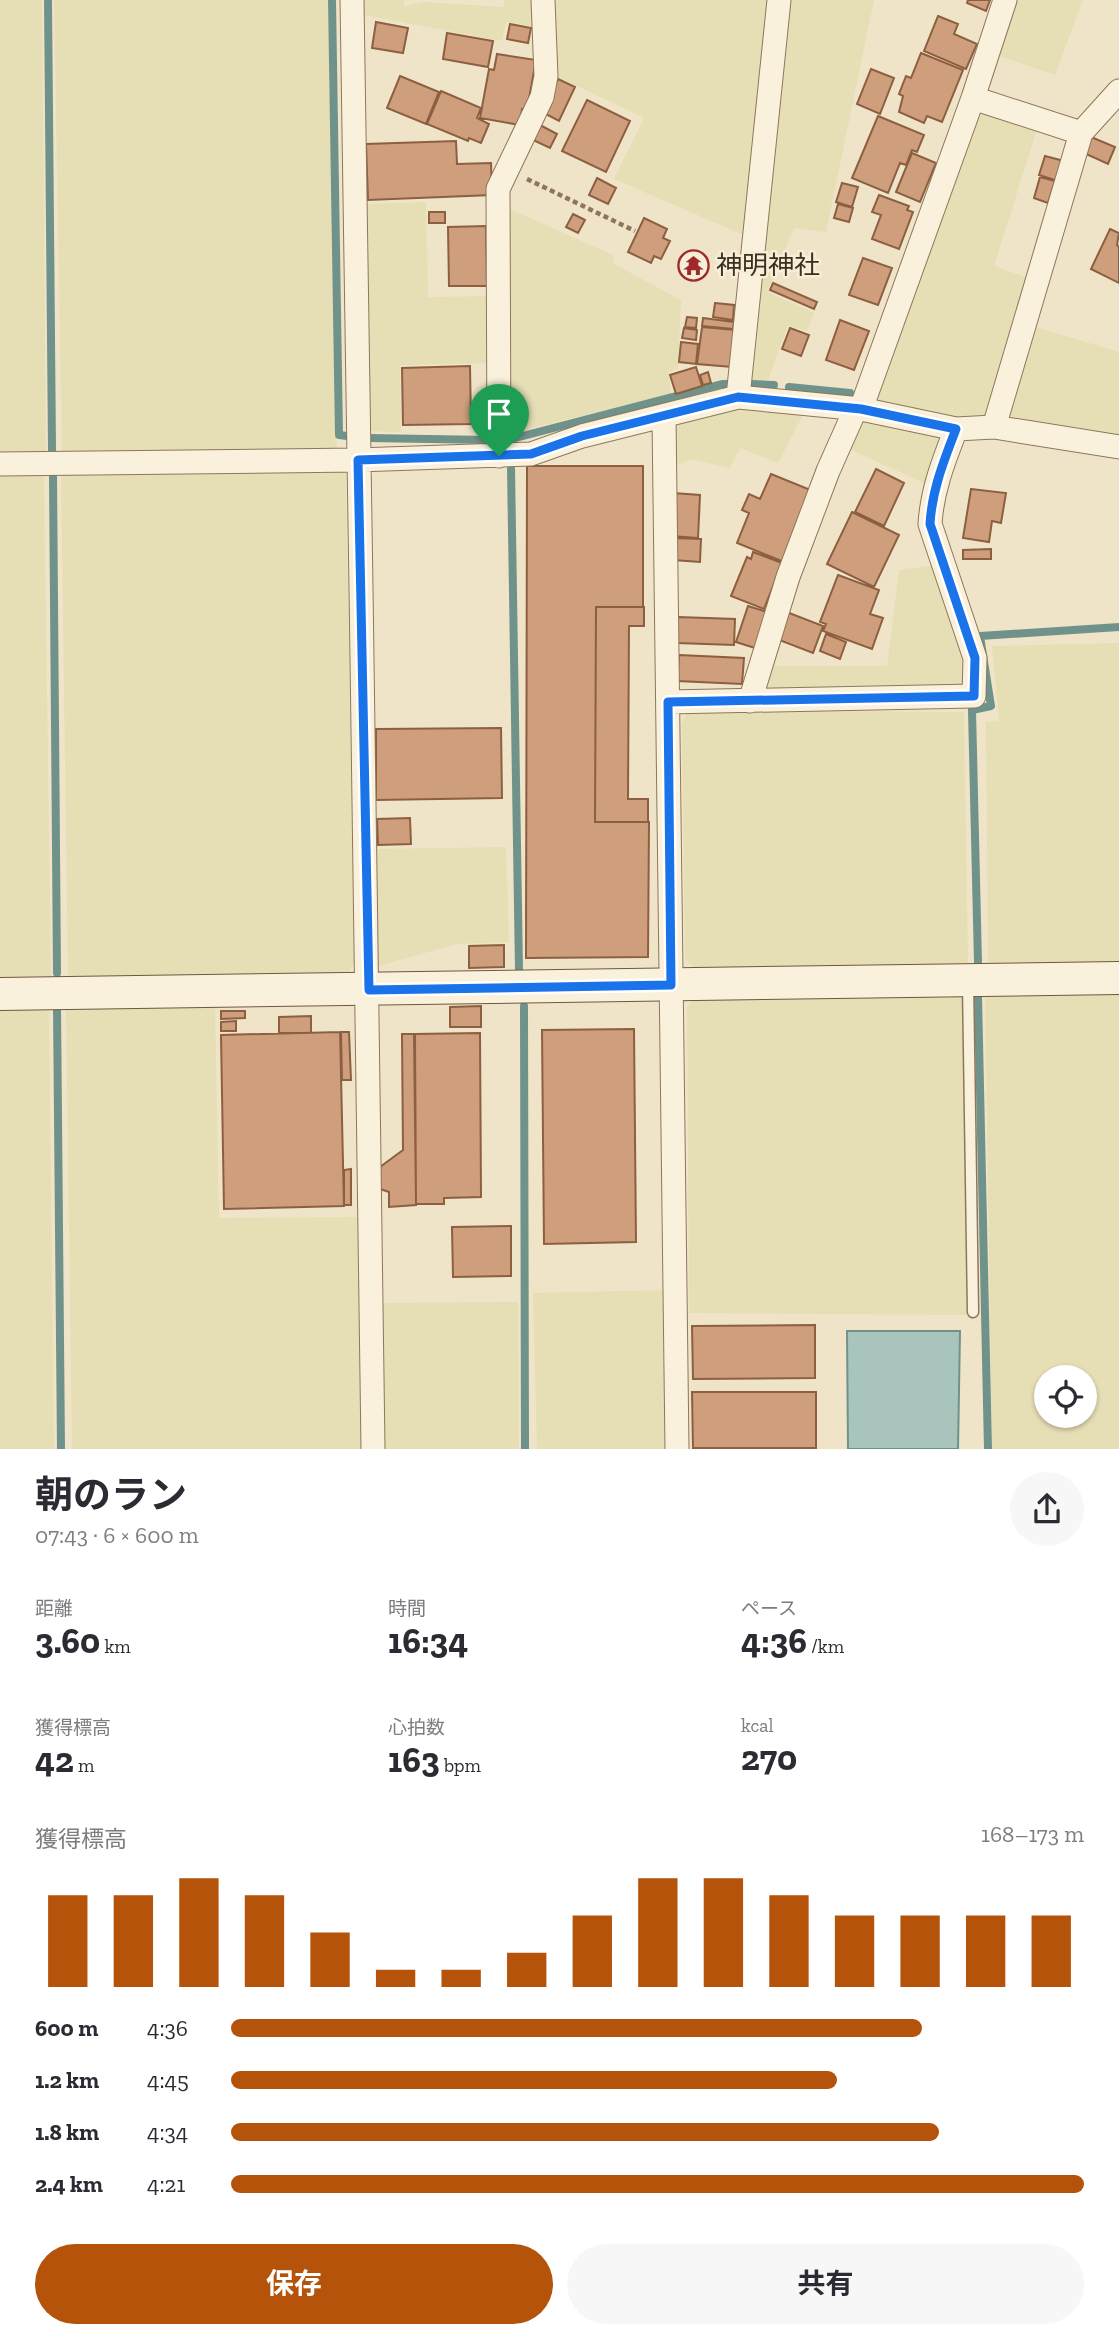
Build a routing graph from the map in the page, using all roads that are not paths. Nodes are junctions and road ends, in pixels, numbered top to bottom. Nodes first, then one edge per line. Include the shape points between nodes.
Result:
1 (352, 0) edge
2 (542, 0) edge
3 (779, 0) edge
4 (1005, 0) edge
5 (1119, 90) edge
6 (973, 99) junction
7 (1081, 133) junction
8 (738, 397) junction
9 (858, 409) junction
10 (664, 417) junction
11 (994, 427) junction
12 (956, 429) junction
13 (1119, 447) edge
14 (499, 456) junction
15 (358, 460) junction
16 (0, 464) edge
17 (750, 701) junction
18 (668, 702) junction
19 (1119, 978) edge
20 (968, 981) junction
21 (671, 985) junction
22 (369, 990) junction
23 (0, 994) edge
24 (973, 1312) dead end
25 (373, 1449) edge
26 (677, 1449) edge

1 - 15 street
2 - 14 street via 546,76 542,97 498,189
3 - 8 street
4 - 6 street
5 - 7 street
6 - 7 street
6 - 9 street
7 - 11 street
8 - 9 street
8 - 10 street
9 - 12 street
9 - 17 street via 828,471 788,577
10 - 14 street via 582,436 531,454
10 - 18 street
11 - 12 street
11 - 13 street
12 - 17 street via 938,477 930,524 975,658 974,696
14 - 15 street
15 - 16 street
15 - 22 street
17 - 18 street
18 - 21 street
19 - 20 street
20 - 21 street
20 - 24 lane
21 - 22 street
21 - 26 street
22 - 23 street
22 - 25 street

